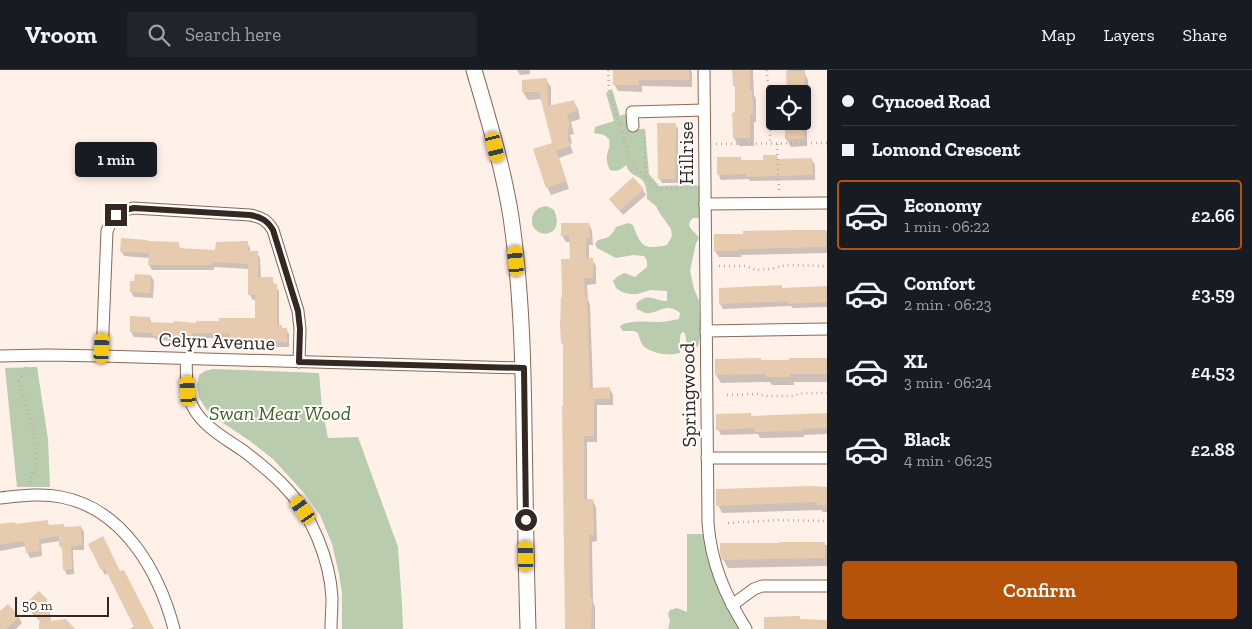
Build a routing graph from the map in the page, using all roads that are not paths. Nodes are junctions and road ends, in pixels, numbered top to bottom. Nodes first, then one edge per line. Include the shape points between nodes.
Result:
1 (474, 70) edge
2 (704, 70) edge
3 (704, 110) junction
4 (633, 130) road end
5 (827, 203) edge
6 (704, 204) junction
7 (827, 329) edge
8 (706, 331) junction
9 (0, 356) edge
10 (102, 356) junction
11 (186, 358) junction
12 (299, 362) junction
13 (524, 368) junction
14 (707, 458) junction
15 (827, 458) edge
16 (0, 498) edge
17 (827, 586) edge
18 (732, 605) junction
19 (174, 629) edge
20 (331, 629) edge
21 (528, 629) edge
22 (746, 629) edge

1 - 13 street via 511,216
2 - 3 street, Hillrise
3 - 4 street via 632,112
3 - 6 street, Hillrise
5 - 6 street, Hillrise
6 - 8 street, Springwood
7 - 8 street, Springwood
8 - 14 street, Springwood
9 - 10 street, Celyn Avenue
10 - 11 street, Celyn Avenue
10 - 12 street via 108,231 116,215 134,208 250,215 268,222 298,311
11 - 12 street, Celyn Avenue
11 - 20 street via 188,391 195,411 208,425 269,471 292,495 310,522 328,574 332,598
12 - 13 street, Celyn Avenue
13 - 21 street
14 - 15 street, Springwood
14 - 18 street, Springwood via 709,534 719,577
16 - 19 street via 54,496 76,501 102,514 119,527 153,574
17 - 18 street via 762,586
18 - 22 street, Springwood

